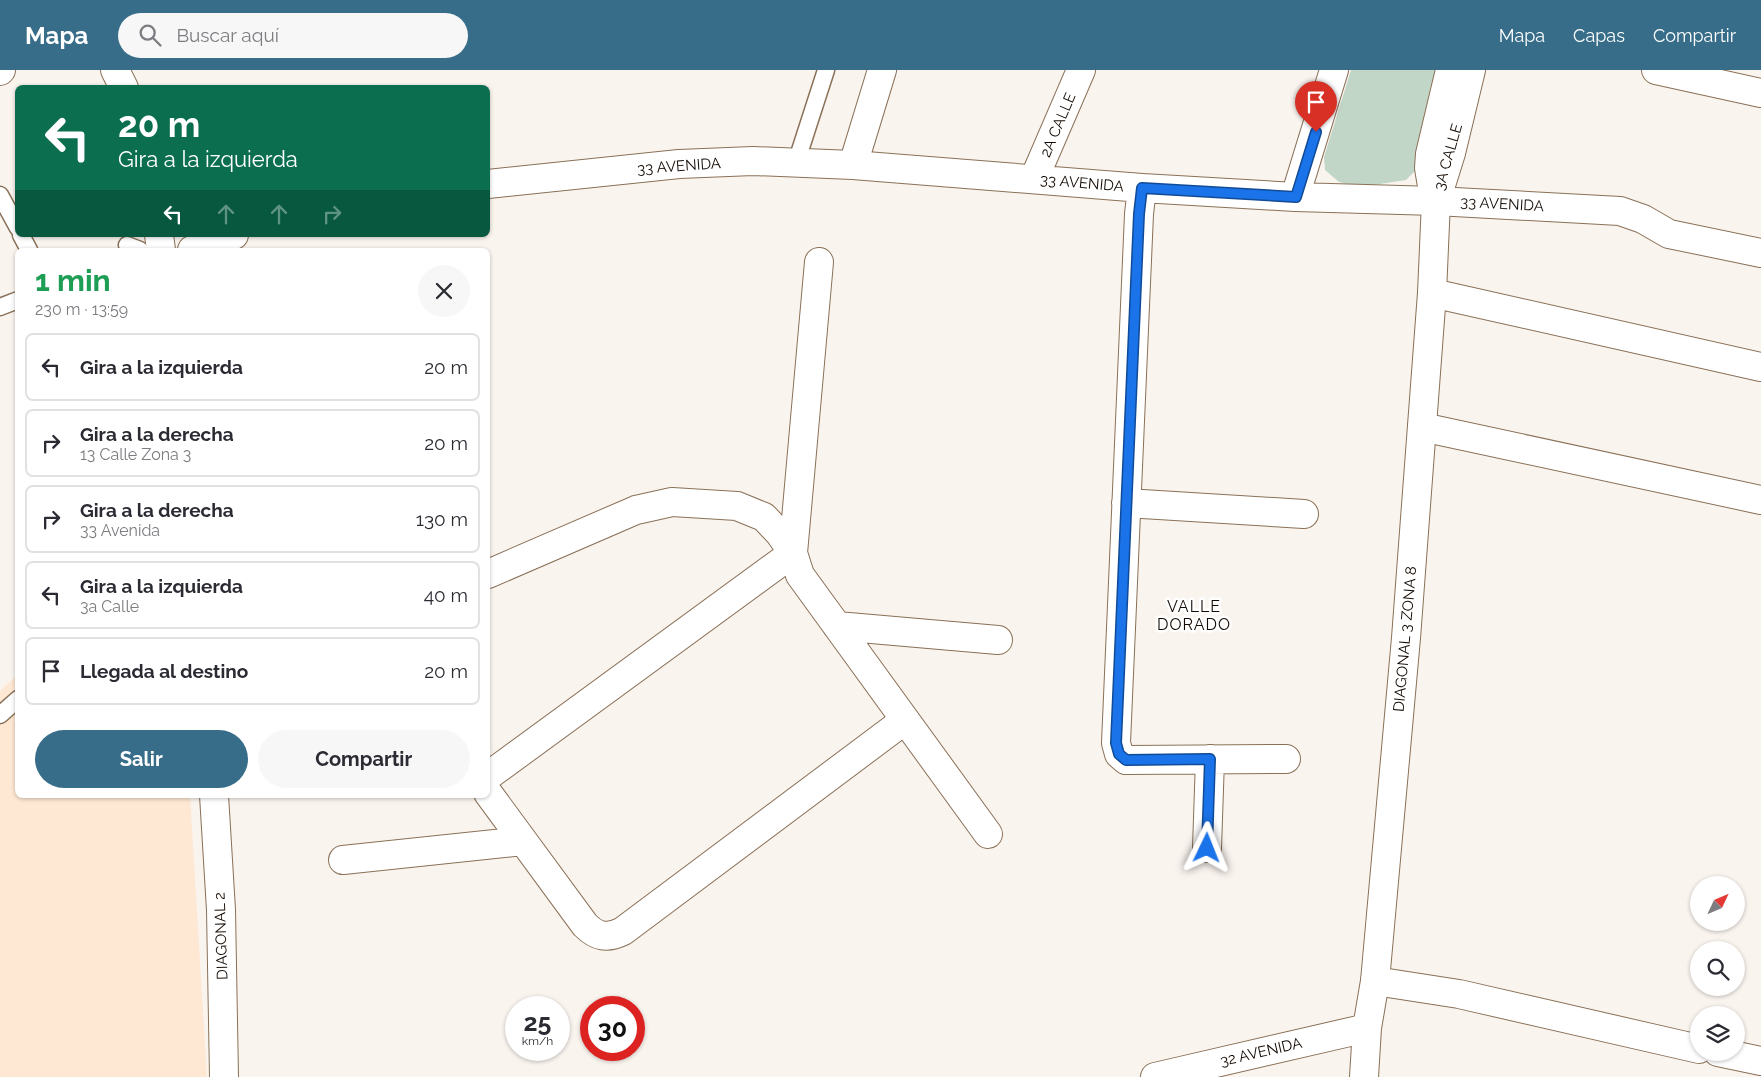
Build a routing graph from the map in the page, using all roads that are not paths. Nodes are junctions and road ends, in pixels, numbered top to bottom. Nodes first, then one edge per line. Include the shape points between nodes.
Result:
1 (115, 70) edge
2 (131, 70) edge
3 (826, 70) edge
4 (882, 70) edge
5 (1081, 70) edge
6 (1334, 70) edge
7 (1450, 70) edge
8 (1471, 70) edge
9 (1656, 70) edge
10 (122, 85) edge
11 (134, 85) edge
12 (1761, 93) edge
13 (796, 163) junction
14 (853, 165) junction
15 (1034, 179) junction
16 (490, 184) edge
17 (1142, 188) junction
18 (0, 195) edge
19 (1296, 197) junction
20 (1436, 201) junction
21 (15, 222) edge
22 (228, 237) edge
23 (198, 248) edge
24 (1761, 253) edge
25 (819, 262) dead end
26 (1432, 292) junction
27 (15, 301) edge
28 (0, 307) edge
29 (1761, 367) edge
30 (1422, 426) junction
31 (1761, 500) edge
32 (1126, 503) junction
33 (1304, 514) dead end
34 (793, 553) junction
35 (490, 573) edge
36 (837, 626) junction
37 (998, 640) dead end
38 (15, 702) edge
39 (0, 714) edge
40 (905, 720) junction
41 (1286, 758) dead end
42 (1210, 759) junction
43 (490, 775) edge
44 (490, 795) edge
45 (214, 798) edge
46 (988, 834) dead end
47 (524, 841) junction
48 (1207, 848) dead end
49 (344, 860) dead end
50 (1375, 981) junction
51 (1367, 1028) junction
52 (1690, 1047) edge
53 (1745, 1058) edge
54 (1761, 1061) edge
55 (224, 1077) edge
56 (1154, 1077) edge
57 (1364, 1077) edge

1 - 10 street
2 - 11 street
3 - 13 lane
4 - 14 street
5 - 15 street, 2A CALLE
6 - 19 street
7 - 20 street, 3A CALLE via 1430,154 1430,184
8 - 20 street, 3A CALLE
9 - 12 street
13 - 14 street, 33 AVENIDA
13 - 16 street, 33 AVENIDA via 679,164
14 - 15 street, 33 AVENIDA
15 - 17 street, 33 AVENIDA
17 - 19 street, 33 AVENIDA
17 - 32 street
18 - 21 lane
19 - 20 street, 33 AVENIDA
20 - 24 street, 33 AVENIDA via 1620,211 1643,219 1669,234
20 - 26 street, DIAGONAL 3 ZONA 8
22 - 23 street
25 - 34 street
26 - 29 street
26 - 30 street, DIAGONAL 3 ZONA 8
27 - 28 lane
30 - 31 street
30 - 50 street, DIAGONAL 3 ZONA 8
32 - 33 street
32 - 42 street via 1116,743 1119,754 1126,760
34 - 35 street via 764,517 737,506 672,502 636,510
34 - 36 street via 800,574
34 - 43 street
36 - 37 street
36 - 40 street
38 - 39 lane
40 - 46 street
40 - 47 street via 616,935 600,936 592,932
41 - 42 street
42 - 48 street
44 - 47 street
45 - 55 street, DIAGONAL 2 via 221,910
47 - 49 street
50 - 51 street, DIAGONAL 3 ZONA 8
50 - 52 street via 1459,994
51 - 56 street, 32 AVENIDA
51 - 57 street, DIAGONAL 3 ZONA 8
53 - 54 street

